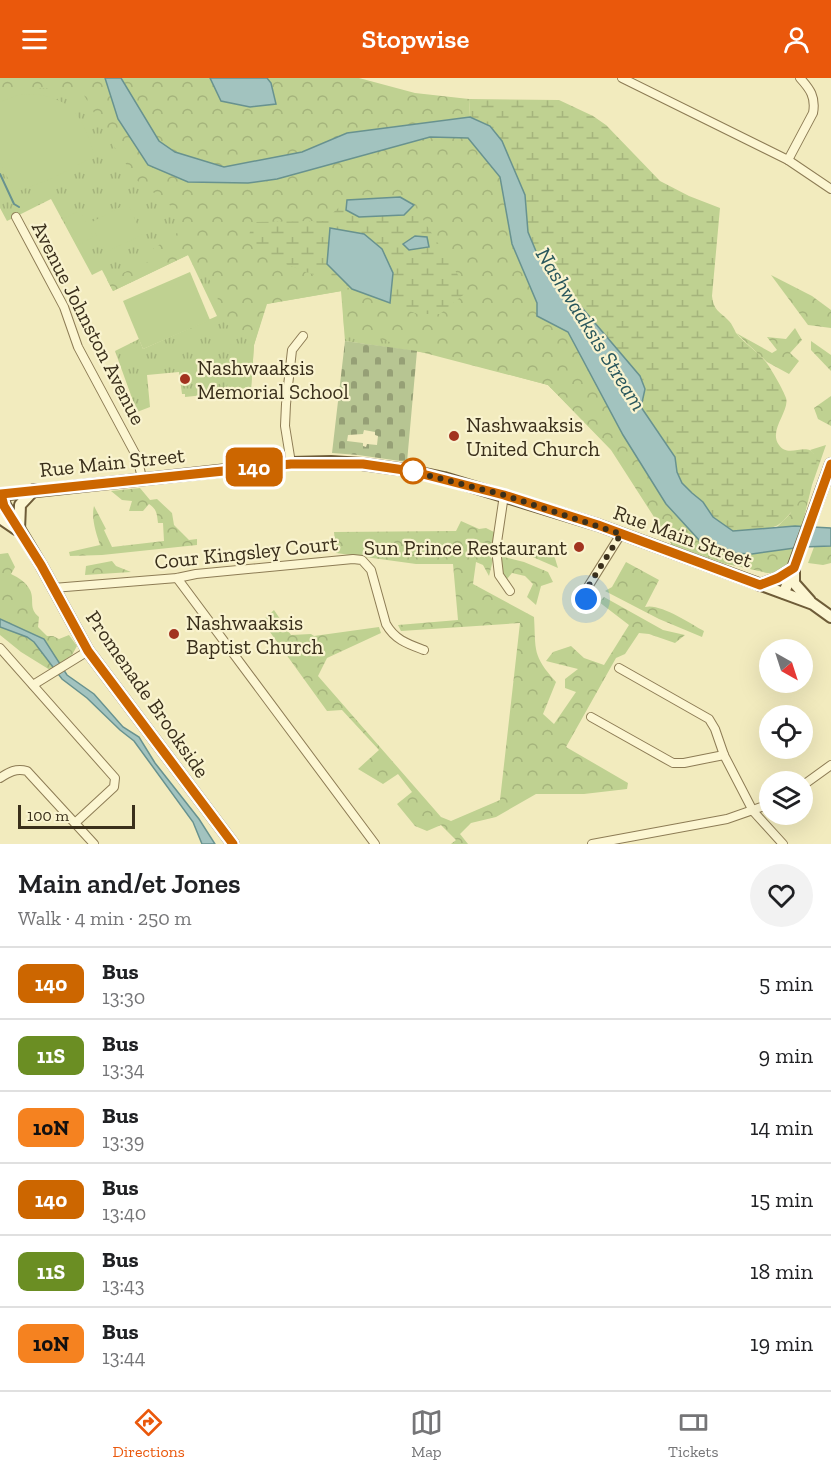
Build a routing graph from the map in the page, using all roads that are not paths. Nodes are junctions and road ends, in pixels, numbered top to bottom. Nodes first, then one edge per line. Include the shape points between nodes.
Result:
1 (622, 78) edge
2 (800, 78) edge
3 (788, 160) junction
4 (831, 189) edge
5 (16, 217) dead end
6 (303, 336) dead end
7 (291, 464) junction
8 (831, 464) edge
9 (142, 478) junction
10 (34, 490) junction
11 (0, 493) edge
12 (504, 495) junction
13 (0, 518) edge
14 (19, 530) junction
15 (621, 534) junction
16 (796, 563) junction
17 (177, 578) junction
18 (760, 585) junction
19 (53, 588) junction
20 (510, 591) dead end
21 (784, 593) junction
22 (813, 604) junction
23 (586, 606) dead end
24 (831, 617) edge
25 (0, 648) edge
26 (424, 650) dead end
27 (88, 651) junction
28 (619, 668) dead end
29 (33, 685) junction
30 (591, 717) dead end
31 (724, 755) junction
32 (831, 765) edge
33 (0, 778) edge
34 (813, 778) edge
35 (759, 809) edge
36 (753, 811) junction
37 (75, 823) junction
38 (94, 844) edge
39 (233, 844) edge
40 (375, 844) edge
41 (592, 844) edge
42 (783, 844) edge

1 - 3 street
2 - 3 street via 811,90 813,113
3 - 4 street
5 - 9 street, Avenue Johnston Avenue via 64,307 78,347 137,457
6 - 7 street via 292,350 286,404
7 - 9 main road, Rue Main Street
7 - 12 main road, Rue Main Street via 331,462 406,470
8 - 16 main road
9 - 10 main road, Rue Main Street
10 - 11 main road, Rue Main Street
10 - 14 main road via 20,505
11 - 14 main road, Promenade Brookside
12 - 15 main road, Rue Main Street
12 - 20 street via 496,549 499,576
13 - 14 main road
14 - 19 main road, Promenade Brookside
15 - 18 main road, Rue Main Street
15 - 23 street via 586,590
16 - 18 main road via 778,578
16 - 21 main road
16 - 22 main road via 794,583
17 - 19 street, Cour Kingsley Court
17 - 26 street, Cour Kingsley Court via 362,560 370,570 390,631
17 - 40 street
18 - 21 main road, Rue Main Street
19 - 27 main road, Promenade Brookside
21 - 22 main road, Rue Main Street
22 - 24 main road
25 - 29 street
27 - 29 street
27 - 39 main road, Promenade Brookside
28 - 31 street via 709,719
29 - 37 street via 115,778 114,787
30 - 31 street via 673,763
31 - 36 street
32 - 34 street
33 - 37 street via 20,769 27,771
35 - 36 street
36 - 41 street
36 - 42 street
37 - 38 street

